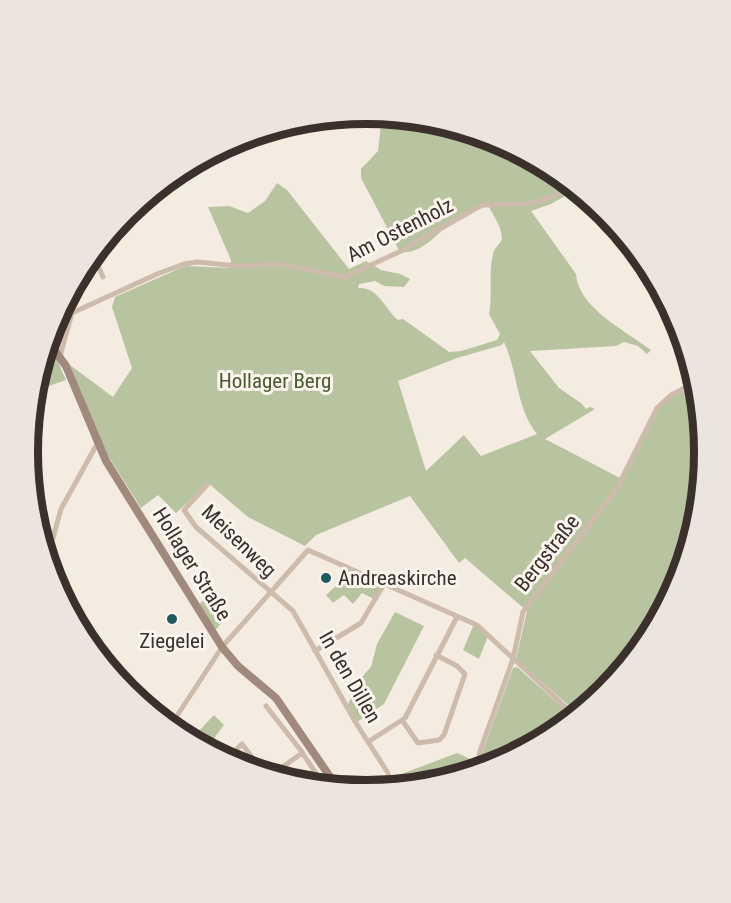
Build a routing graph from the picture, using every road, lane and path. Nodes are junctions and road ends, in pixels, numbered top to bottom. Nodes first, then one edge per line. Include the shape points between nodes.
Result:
1 (565, 191) edge
2 (97, 263) edge
3 (103, 277) dead end
4 (70, 308) edge
5 (72, 313) junction
6 (54, 349) edge
7 (60, 356) junction
8 (687, 387) edge
9 (682, 389) junction
10 (690, 402) edge
11 (97, 444) junction
12 (207, 485) dead end
13 (51, 544) edge
14 (384, 584) junction
15 (270, 593) junction
16 (457, 616) junction
17 (222, 647) junction
18 (315, 651) junction
19 (436, 655) junction
20 (513, 659) junction
21 (266, 706) dead end
22 (568, 709) edge
23 (175, 719) edge
24 (402, 720) junction
25 (368, 742) junction
26 (310, 747) junction
27 (233, 752) edge
28 (302, 753) junction
29 (479, 759) edge
30 (254, 760) edge
31 (281, 768) edge
32 (318, 776) edge
33 (331, 778) edge
34 (389, 779) edge

1 - 5 street, Am Ostenholz via 526,204 482,205 401,251 345,277 278,264 184,264
2 - 3 street
4 - 5 street
5 - 7 street
6 - 7 main road, Hollager Straße
7 - 11 main road, Hollager Straße
8 - 9 street, Bergstraße
9 - 10 street
9 - 20 street, Bergstraße via 657,408 616,490 523,612
11 - 13 street via 61,509
11 - 17 main road, Hollager Straße
12 - 15 street, Meisenweg via 184,510
14 - 15 street via 308,550
14 - 16 street
14 - 18 street via 362,623
15 - 17 street
15 - 18 street, In den Dillen via 293,611
16 - 19 street
16 - 20 street via 477,625
17 - 23 street
17 - 26 main road, Hollager Straße via 276,698
18 - 25 street, In den Dillen
19 - 24 street
19 - 24 street via 465,674 444,735 439,740 418,743
20 - 22 street
20 - 29 street, Bergstraße
21 - 28 street
24 - 25 street
25 - 34 street, In den Dillen
26 - 28 street
26 - 33 main road, Hollager Straße
27 - 30 street via 242,744
28 - 31 street
28 - 32 street

